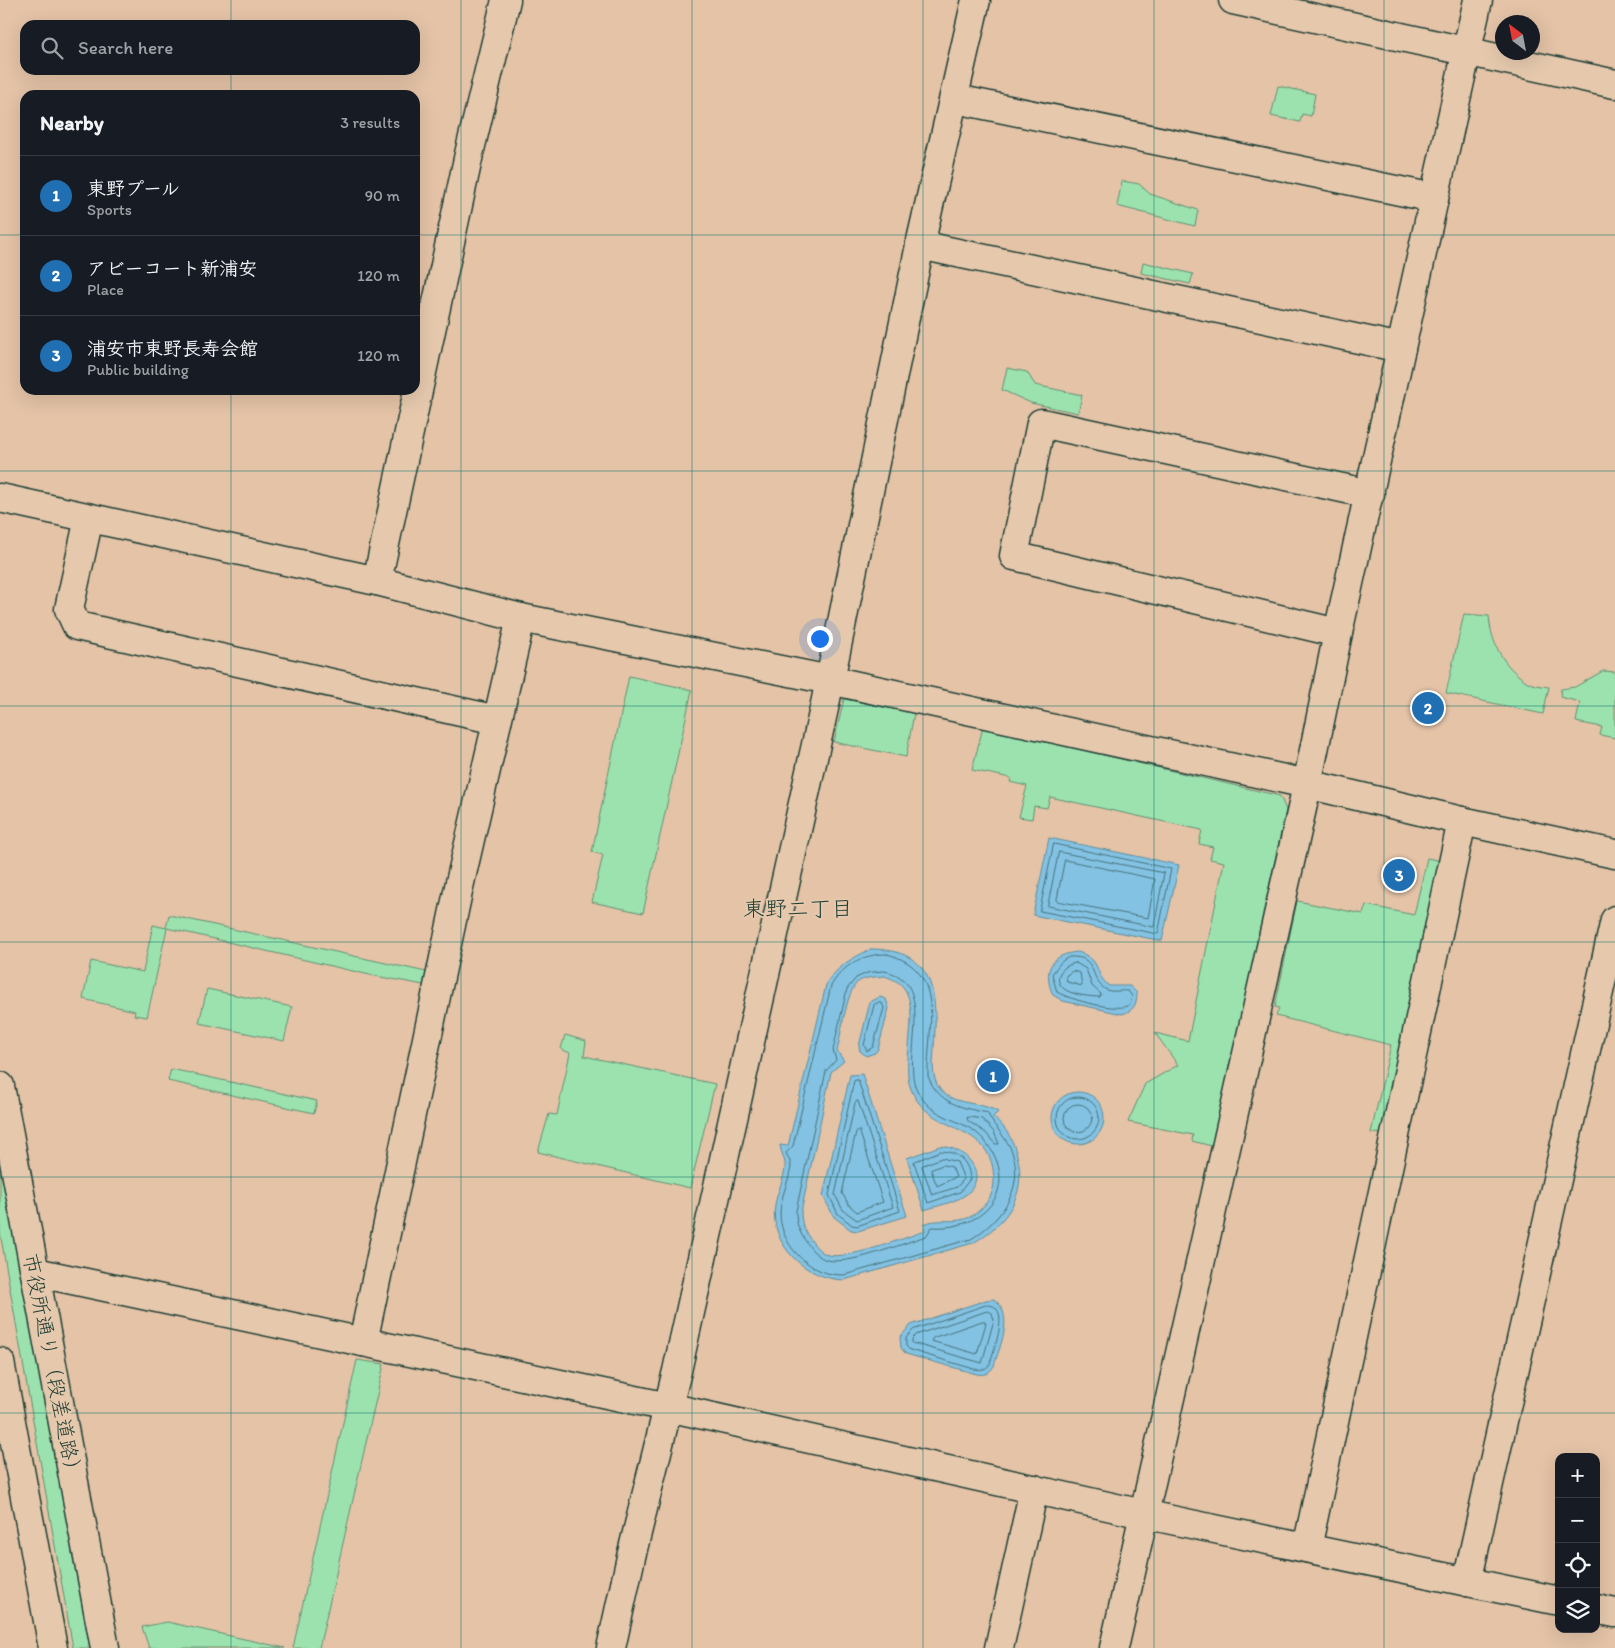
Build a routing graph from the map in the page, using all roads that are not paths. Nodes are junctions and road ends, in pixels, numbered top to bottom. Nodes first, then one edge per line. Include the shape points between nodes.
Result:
1 (506, 0) edge
2 (976, 0) edge
3 (1233, 0) edge
4 (1478, 0) edge
5 (1466, 51) junction
6 (1615, 84) edge
7 (956, 99) junction
8 (1434, 198) junction
9 (920, 245) junction
10 (1401, 348) junction
11 (420, 381) edge
12 (417, 395) edge
13 (1370, 494) junction
14 (0, 498) edge
15 (89, 518) junction
16 (377, 581) junction
17 (520, 618) junction
18 (1338, 633) junction
19 (830, 680) junction
20 (497, 720) junction
21 (1307, 784) junction
22 (1462, 821) junction
23 (1615, 854) edge
24 (1615, 920) edge
25 (0, 1086) edge
26 (35, 1272) junction
27 (363, 1342) junction
28 (0, 1362) edge
29 (668, 1407) junction
30 (1034, 1489) junction
31 (1143, 1514) junction
32 (1307, 1548) junction
33 (1467, 1582) junction
34 (1555, 1600) edge
35 (1600, 1610) edge
36 (1615, 1613) edge
37 (52, 1648) edge
38 (106, 1648) edge
39 (611, 1648) edge
40 (999, 1648) edge
41 (1114, 1648) edge

1 - 11 street
2 - 7 street
3 - 5 street
4 - 5 street
5 - 6 street
5 - 8 street
7 - 8 street
7 - 9 street
8 - 10 street
9 - 10 street
9 - 19 street
10 - 13 street
12 - 16 street
13 - 18 street
13 - 18 street via 1041,422 1014,556
14 - 15 street
15 - 16 street
15 - 20 street via 69,609 77,626
16 - 17 street
17 - 19 street
17 - 20 street
18 - 21 street
19 - 21 street
19 - 29 street
20 - 27 street
21 - 22 street
21 - 31 street
22 - 23 street
22 - 32 street
24 - 33 street
25 - 26 street, 市役所通り（段差道路）
26 - 27 street
26 - 38 street, 市役所通り（段差道路）
27 - 29 street
28 - 37 street
29 - 30 street
29 - 39 street
30 - 31 street
30 - 40 street
31 - 32 street
31 - 41 street
32 - 33 street
33 - 34 street
35 - 36 street

